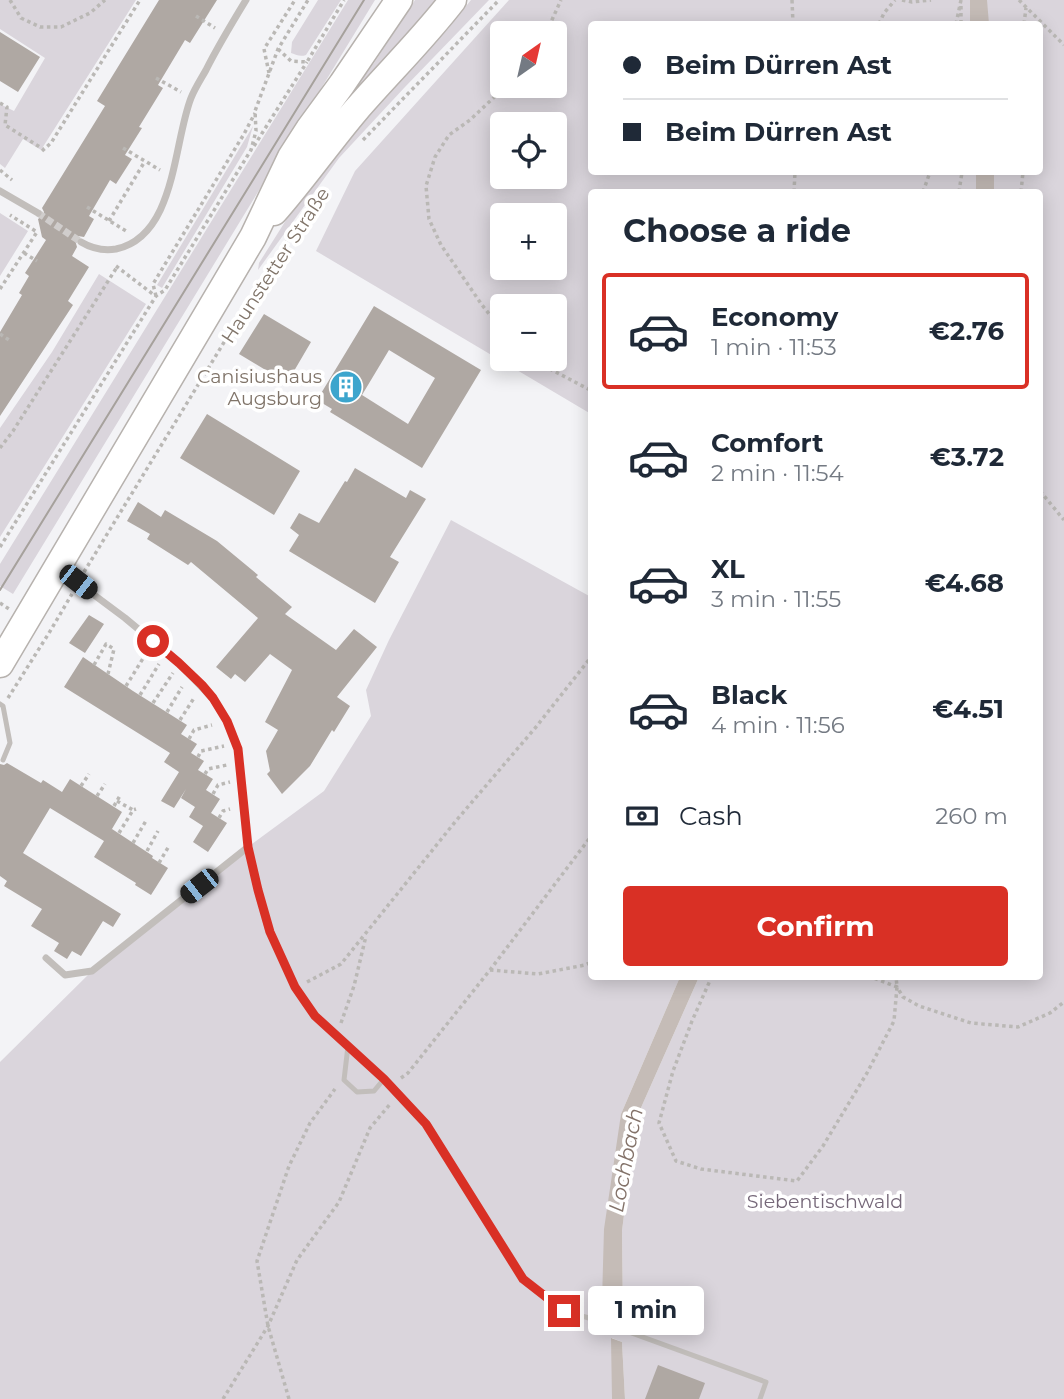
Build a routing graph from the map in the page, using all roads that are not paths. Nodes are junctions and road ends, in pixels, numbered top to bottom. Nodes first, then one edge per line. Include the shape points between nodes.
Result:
1 (246, 0) edge
2 (399, 0) edge
3 (453, 0) edge
4 (0, 191) edge
5 (38, 214) tunnel mouth
6 (253, 237) junction
7 (81, 242) tunnel mouth
8 (68, 575) junction
9 (0, 664) edge
10 (0, 704) edge
11 (3, 760) dead end
12 (248, 847) junction
13 (270, 932) joint
14 (46, 958) dead end
15 (348, 1046) junction
16 (384, 1079) junction
17 (760, 1399) edge

1 - 7 street via 191,98 165,201 149,228 129,246 111,250
2 - 6 main road, Haunstetter Straße via 291,157
3 - 6 main road, Haunstetter Straße
4 - 5 street
6 - 8 main road, Haunstetter Straße
8 - 9 main road, Haunstetter Straße
8 - 12 street via 167,652 213,698 238,749
10 - 11 lane via 10,743
12 - 13 street
12 - 14 street via 92,971 65,975
13 - 15 lane via 295,987 315,1016
15 - 16 lane
15 - 16 lane via 344,1080 357,1092 374,1091
16 - 17 lane via 426,1124 523,1279 564,1311 766,1382

